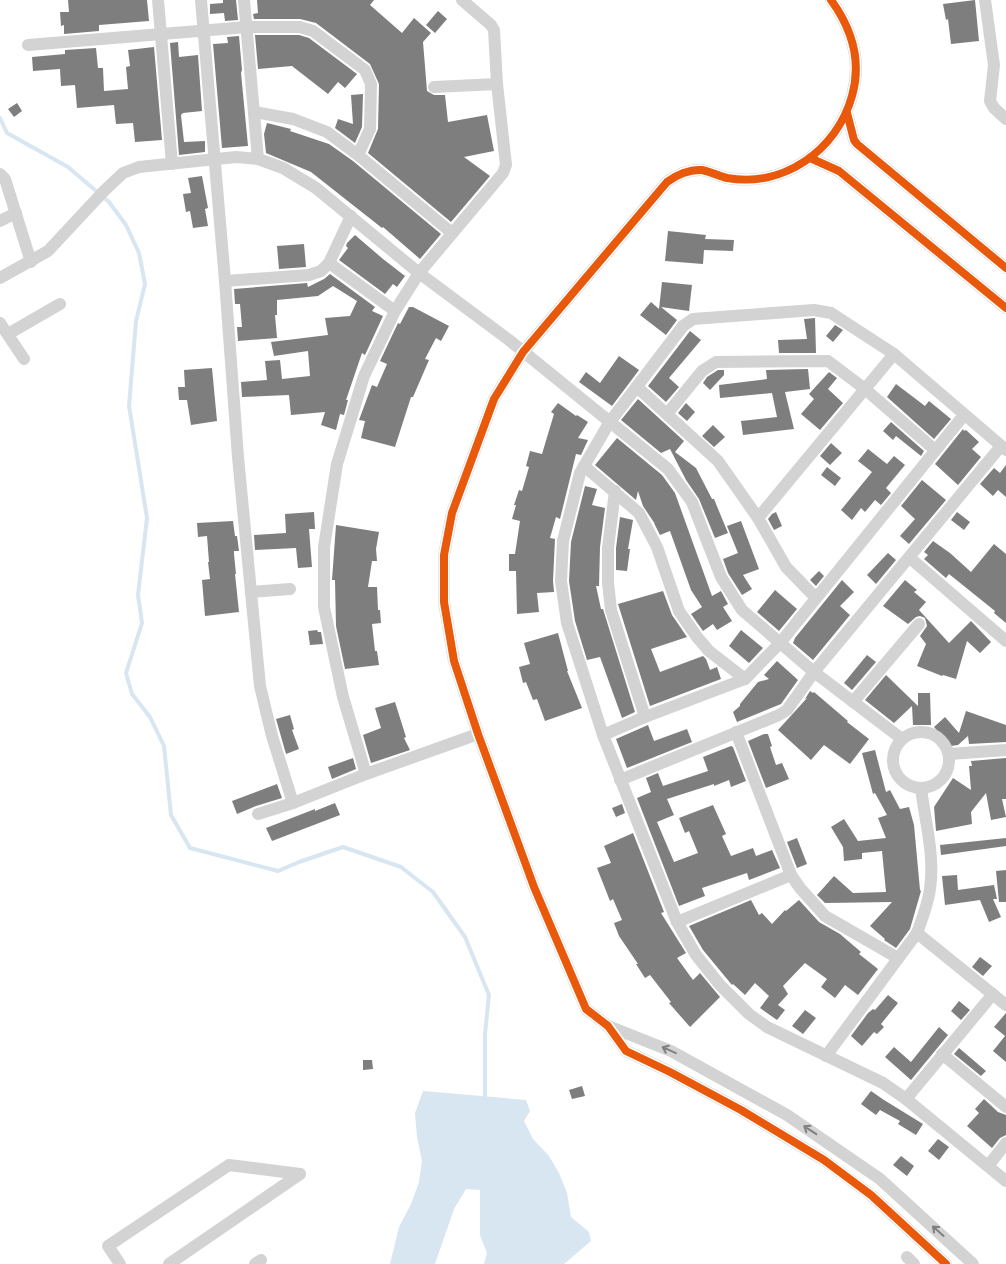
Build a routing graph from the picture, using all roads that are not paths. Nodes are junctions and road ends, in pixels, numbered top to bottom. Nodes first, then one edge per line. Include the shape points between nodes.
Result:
1 (158, 0) edge
2 (201, 0) edge
3 (244, 0) edge
4 (462, 0) edge
5 (831, 0) edge
6 (985, 0) edge
7 (247, 28) junction
8 (204, 31) junction
9 (161, 34) junction
10 (28, 45) dead end
11 (497, 84) junction
12 (434, 87) dead end
13 (254, 112) junction
14 (847, 113) junction
15 (1006, 119) edge
16 (358, 155) junction
17 (810, 158) junction
18 (258, 159) junction
19 (214, 160) junction
20 (172, 164) junction
21 (0, 174) edge
22 (16, 213) junction
23 (352, 216) junction
24 (0, 221) edge
25 (452, 233) junction
26 (31, 262) junction
27 (329, 263) junction
28 (1006, 268) edge
29 (419, 274) junction
30 (0, 278) edge
31 (226, 281) junction
32 (60, 304) dead end
33 (1006, 308) edge
34 (395, 311) junction
35 (0, 323) edge
36 (8, 334) junction
37 (523, 352) junction
38 (894, 354) junction
39 (24, 359) dead end
40 (637, 386) junction
41 (865, 390) junction
42 (666, 414) junction
43 (964, 415) junction
44 (609, 423) junction
45 (1004, 448) edge
46 (935, 450) junction
47 (584, 466) junction
48 (615, 491) junction
49 (758, 518) junction
50 (910, 558) junction
51 (290, 589) dead end
52 (251, 592) junction
53 (816, 598) junction
54 (919, 624) dead end
55 (1006, 640) edge
56 (780, 643) junction
57 (814, 672) junction
58 (745, 679) junction
59 (854, 702) junction
60 (645, 717) junction
61 (736, 732) junction
62 (478, 734) junction
63 (603, 735) junction
64 (902, 739) junction
65 (1006, 750) edge
66 (949, 754) junction
67 (366, 774) junction
68 (620, 780) junction
69 (921, 788) junction
70 (293, 802) junction
71 (258, 814) dead end
72 (791, 875) junction
73 (677, 922) junction
74 (917, 933) junction
75 (898, 958) junction
76 (993, 994) junction
77 (1006, 1005) edge
78 (608, 1026) junction
79 (942, 1054) junction
80 (826, 1056) junction
81 (906, 1099) junction
82 (1006, 1107) edge
83 (1006, 1143) edge
84 (988, 1166) junction
85 (1006, 1181) edge
86 (120, 1264) edge
87 (169, 1264) edge
88 (946, 1264) edge
89 (973, 1264) edge

1 - 9 street
2 - 8 street
3 - 7 street
4 - 11 street via 494,30
5 - 14 street via 844,17 855,48 856,81
6 - 15 street via 994,65 990,101
7 - 8 street
7 - 13 street
7 - 16 street via 300,27 313,31 365,70 371,84 370,129
8 - 9 street
8 - 19 street
9 - 10 street
9 - 20 street
11 - 12 street
11 - 25 street via 506,165 503,174
13 - 16 street via 293,119 327,132
13 - 18 street
14 - 17 street via 832,138
14 - 28 street via 857,144
16 - 25 street
17 - 33 street via 839,171
17 - 37 street via 785,172 757,179 728,178 700,170 676,175
18 - 19 street
18 - 23 street via 283,168 316,188
19 - 20 street
19 - 31 street
20 - 26 street via 139,167 123,173 48,251
21 - 22 street via 5,179
22 - 24 street
22 - 26 street
23 - 27 street
23 - 29 street
25 - 29 street
26 - 30 street
27 - 31 street via 321,271 309,275
27 - 34 street
29 - 34 street
29 - 37 street
31 - 52 street
32 - 36 street
34 - 67 street via 364,376 337,464 324,547 324,607 343,697
35 - 36 street
36 - 39 street
37 - 44 street
37 - 62 street via 494,399 452,513 444,555 444,602 454,661
38 - 40 street via 831,312 814,310 694,319 683,326
38 - 41 street
38 - 43 street
40 - 42 street
40 - 44 street
41 - 42 street via 828,362 716,362 702,371
41 - 46 street
41 - 49 street
42 - 49 street via 718,460
43 - 45 street
43 - 46 street
44 - 47 street
44 - 56 street via 668,469 692,502 721,577 742,610
45 - 50 street
46 - 53 street
47 - 48 street
47 - 63 street via 563,541 561,581 568,623
48 - 58 street via 639,513 657,547 679,611 709,650
48 - 60 street via 608,548 611,610
49 - 53 street via 786,567
50 - 55 street
50 - 57 street
51 - 52 street
52 - 70 street via 260,686
53 - 56 street
54 - 59 street
56 - 57 street
56 - 58 street
57 - 59 street
57 - 61 street via 787,710
58 - 60 street
59 - 64 street
60 - 63 street
61 - 68 street
61 - 72 street
62 - 67 street
62 - 78 street via 534,887 586,1009
63 - 68 street
64 - 66 street via 909,734 925,732 940,740
64 - 69 street via 893,756 896,774 911,787
65 - 66 street
66 - 69 street via 943,778
67 - 70 street
68 - 73 street
69 - 74 street via 932,866 930,889
70 - 71 street
72 - 73 street
72 - 75 street via 825,916
73 - 80 street via 696,955 749,1014 767,1027
74 - 75 street
74 - 76 street
75 - 80 street
76 - 77 street
76 - 79 street
78 - 88 street via 626,1051 734,1106 824,1160 871,1195
89 -> 78 street via 880,1179 794,1120 671,1051
79 - 81 street
79 - 82 street
80 - 81 street via 883,1083
81 - 84 street
83 - 84 street
84 - 85 street
86 - 87 street via 108,1246 229,1165 300,1174

